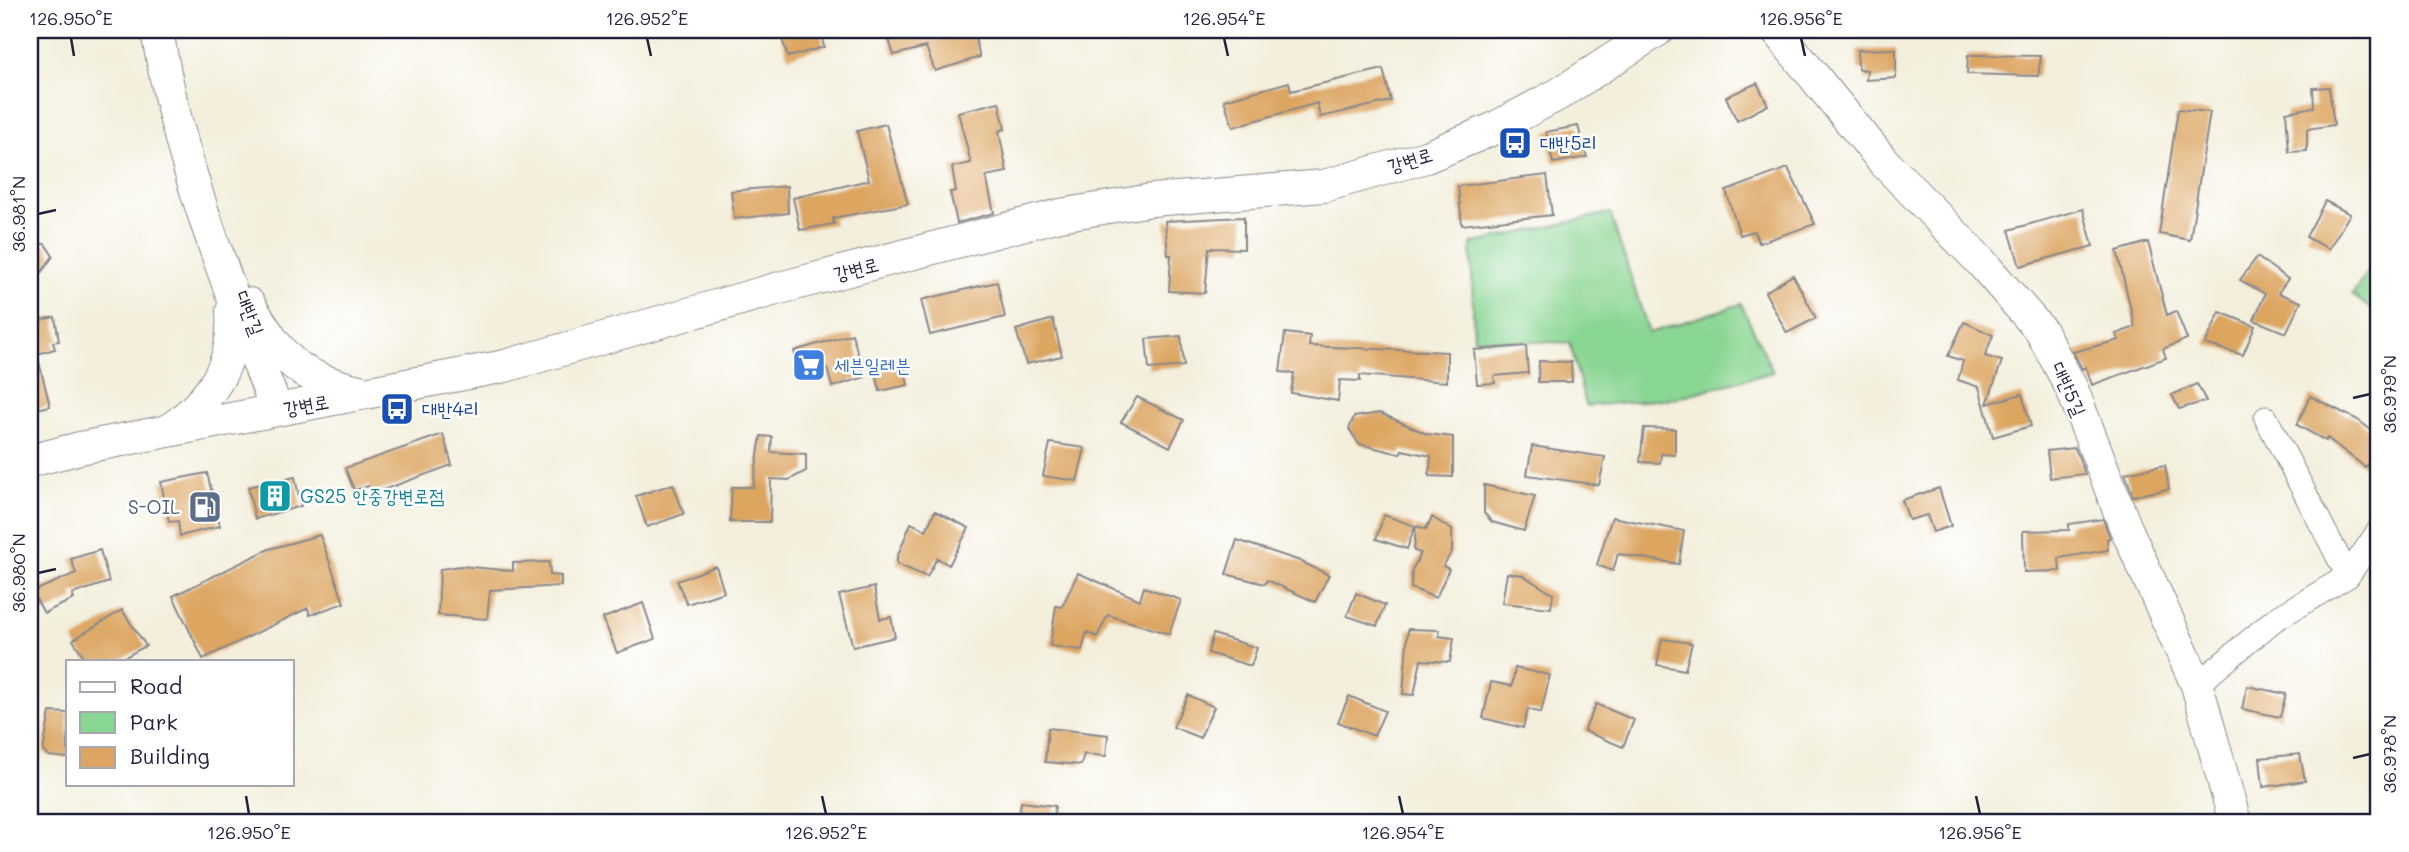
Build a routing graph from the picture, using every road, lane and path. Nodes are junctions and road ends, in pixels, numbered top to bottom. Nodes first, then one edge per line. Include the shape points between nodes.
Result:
1 (157, 30) edge
2 (1658, 30) edge
3 (1776, 30) edge
4 (234, 284) junction
5 (367, 394) junction
6 (281, 409) junction
7 (2266, 418) dead end
8 (167, 432) junction
9 (30, 461) edge
10 (2379, 530) edge
11 (2348, 576) junction
12 (2197, 685) junction
13 (2235, 822) edge

1 - 4 street, 대반길 via 163,71 207,221
2 - 5 street, 강변로 via 1559,94 1493,129 1426,157 1324,186 1152,200 1060,215 505,366
3 - 12 street, 대반5길 via 1883,161 2041,331 2072,389 2125,527
4 - 5 street via 275,343 304,374
4 - 6 street, 대반길
4 - 8 street via 230,354 203,400
5 - 6 street, 강변로
6 - 8 street, 강변로
7 - 11 street
8 - 9 street, 강변로
10 - 11 street
11 - 12 street via 2274,620
12 - 13 street, 대반5길

